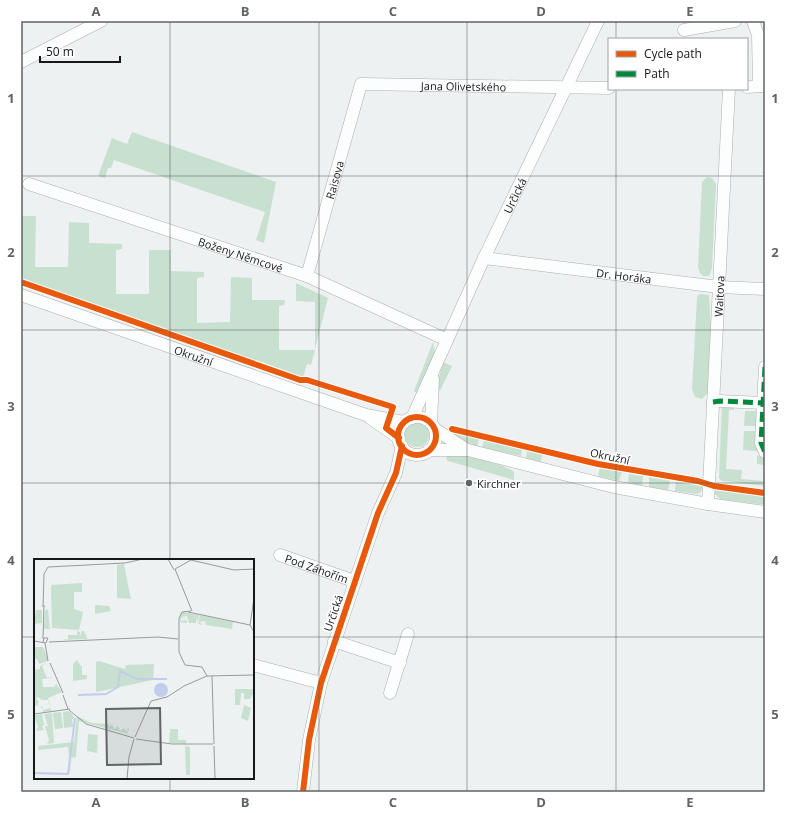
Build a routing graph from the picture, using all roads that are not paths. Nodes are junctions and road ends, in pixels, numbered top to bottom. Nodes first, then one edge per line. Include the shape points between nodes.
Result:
1 (101, 21) edge
2 (598, 21) edge
3 (735, 21) edge
4 (753, 21) edge
5 (684, 30) dead end
6 (21, 62) edge
7 (361, 84) joint
8 (762, 86) edge
9 (567, 87) junction
10 (748, 87) edge
11 (608, 88) edge
12 (729, 90) edge
13 (29, 184) dead end
14 (484, 258) junction
15 (307, 276) junction
16 (719, 287) junction
17 (765, 289) edge
18 (21, 295) edge
19 (447, 340) junction
20 (765, 367) edge
21 (434, 370) junction
22 (713, 402) junction
23 (763, 403) junction
24 (366, 415) junction
25 (408, 420) junction
26 (433, 426) junction
27 (400, 442) junction
28 (468, 450) junction
29 (424, 452) junction
30 (765, 452) edge
31 (396, 473) junction
32 (708, 504) junction
33 (765, 512) edge
34 (280, 555) dead end
35 (354, 581) junction
36 (408, 634) dead end
37 (334, 641) junction
38 (400, 663) junction
39 (254, 665) edge
40 (321, 683) junction
41 (390, 693) dead end
42 (303, 792) edge

1 - 6 street
2 - 9 street, Určická
3 - 5 street
4 - 8 street via 758,35
7 - 9 street, Jana Olivetského
7 - 15 street, Raisova
8 - 10 street
9 - 11 street, Jana Olivetského
9 - 14 street, Určická
12 - 16 street, Waitova
13 - 15 street, Boženy Němcové
14 - 16 street, Dr. Horáka
14 - 19 street, Určická
15 - 19 street, Boženy Němcové
16 - 17 street, Dr. Horáka
16 - 22 street, Waitova
18 - 24 street, Okružní
19 - 21 street, Určická
20 - 23 street
21 - 25 street, Určická
21 - 26 street, Určická
22 - 23 street via 720,400
22 - 32 street, Waitova
23 - 30 street via 761,443
24 - 25 street, Okružní
24 - 27 street, Okružní
25 - 26 street via 424,418
25 - 27 street via 400,429
26 - 28 street
26 - 29 street via 435,442
27 - 29 street via 410,453
27 - 31 street, Určická
28 - 29 street
28 - 32 street via 607,485
29 - 31 street, Určická
31 - 35 street, Určická via 383,500
32 - 33 street
34 - 35 street, Pod Záhořím
35 - 37 street, Určická
36 - 38 street
37 - 38 street
37 - 40 street, Určická
38 - 41 street
39 - 40 street
40 - 42 street, Určická via 311,727

